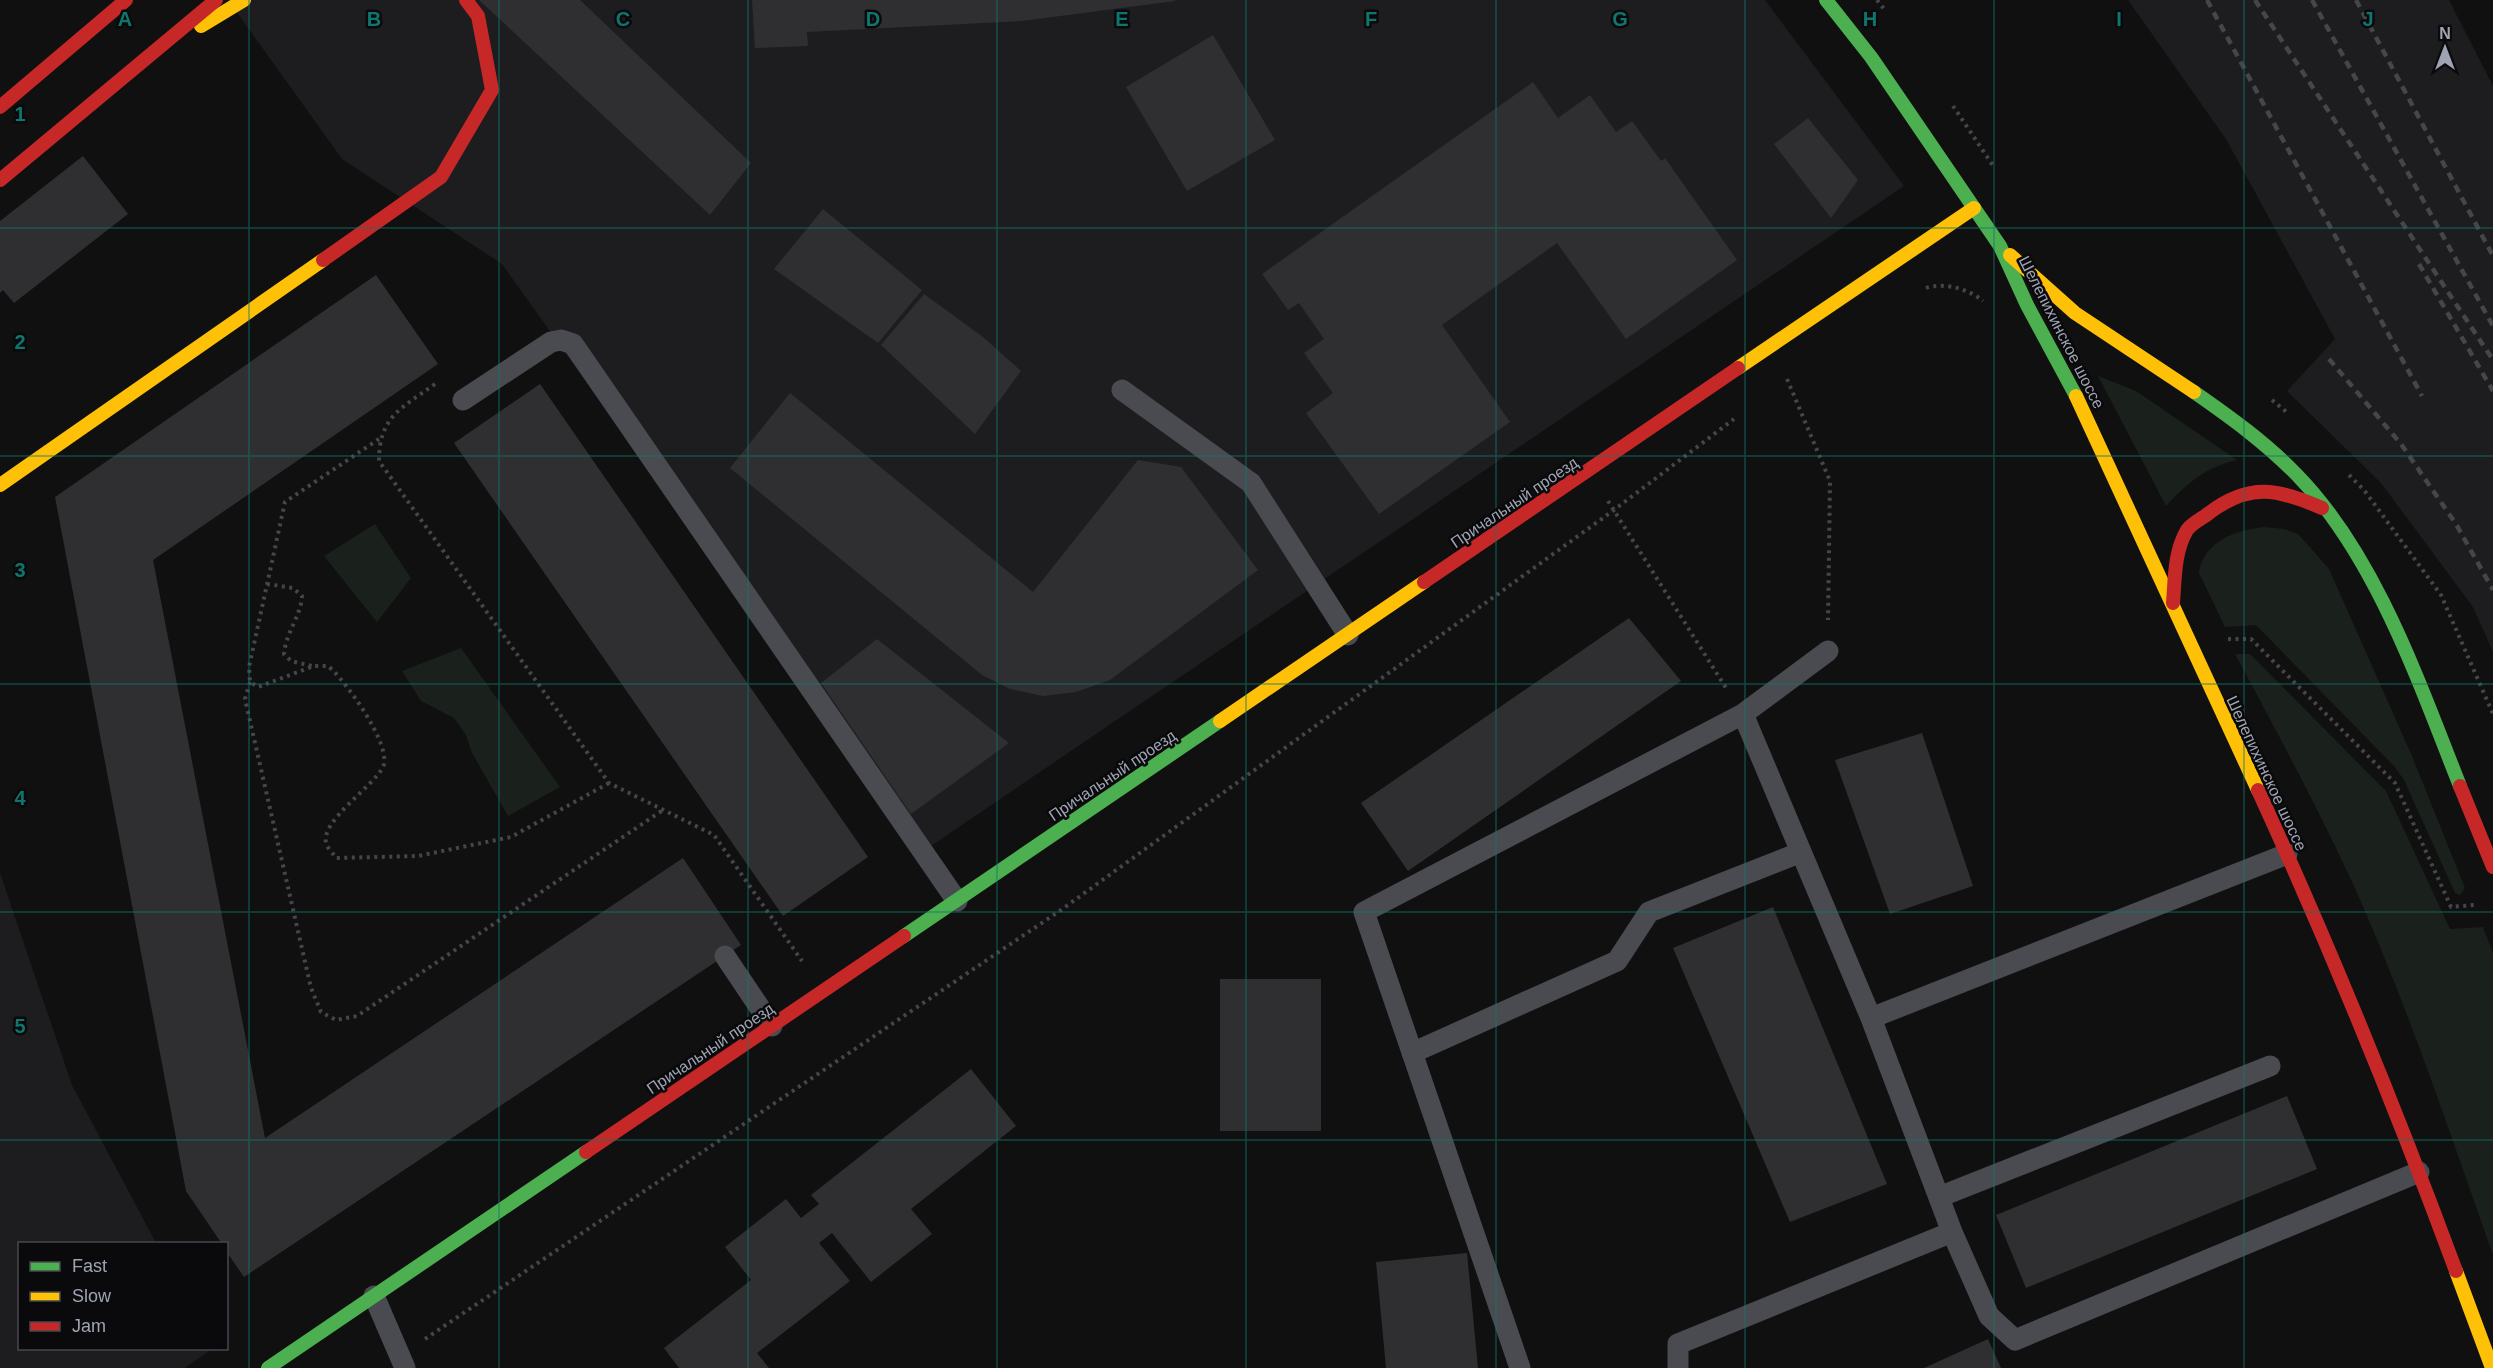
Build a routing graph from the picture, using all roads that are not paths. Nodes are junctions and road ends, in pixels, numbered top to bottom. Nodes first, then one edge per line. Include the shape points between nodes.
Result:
1 (126, 0) edge
2 (216, 0) edge
3 (244, 0) edge
4 (466, 0) edge
5 (1826, 0) edge
6 (138, 65) junction
7 (0, 107) edge
8 (0, 180) edge
9 (1974, 208) junction
10 (2000, 246) junction
11 (1122, 390) dead end
12 (463, 400) dead end
13 (0, 486) edge
14 (2329, 512) junction
15 (2173, 608) junction
16 (1348, 635) junction
17 (1828, 651) road end
18 (1743, 714) junction
19 (1799, 853) junction
20 (2287, 854) junction
21 (2493, 867) edge
22 (957, 901) junction
23 (725, 956) dead end
24 (1871, 1018) junction
25 (772, 1026) junction
26 (1412, 1053) junction
27 (2270, 1066) dead end
28 (2419, 1172) junction
29 (1939, 1197) junction
30 (1952, 1232) junction
31 (374, 1296) junction
32 (403, 1362) edge
33 (268, 1368) edge
34 (1520, 1368) edge
35 (1678, 1368) edge
36 (2493, 1368) edge

1 - 7 street
2 - 6 street
3 - 6 street
4 - 13 street via 478,16 492,90 441,177
5 - 9 street, Шелепихинское шоссе via 1871,57
6 - 8 street
9 - 10 street, Шелепихинское шоссе
9 - 16 street, Причальный проезд
10 - 14 street via 2074,312 2217,407 2258,440 2297,475
10 - 15 street, Шелепихинское шоссе via 2093,430
11 - 16 lane via 1251,483
12 - 22 lane via 551,342 573,344
14 - 15 street via 2288,493 2258,492 2226,500 2188,529 2176,561
14 - 21 street via 2386,611
15 - 20 street, Шелепихинское шоссе
16 - 22 street, Причальный проезд
17 - 18 lane
18 - 19 lane
18 - 26 lane via 1364,912
19 - 24 lane
19 - 26 lane via 1649,912 1617,961
20 - 24 lane
20 - 28 street, Шелепихинское шоссе
22 - 25 street, Причальный проезд
23 - 25 lane
24 - 29 lane
25 - 31 street, Причальный проезд
26 - 34 lane
27 - 29 lane
28 - 30 lane via 2015,1340 1989,1316
28 - 36 street, Шелепихинское шоссе
29 - 30 lane
30 - 35 lane via 1678,1344
31 - 32 lane
31 - 33 street, Причальный проезд

